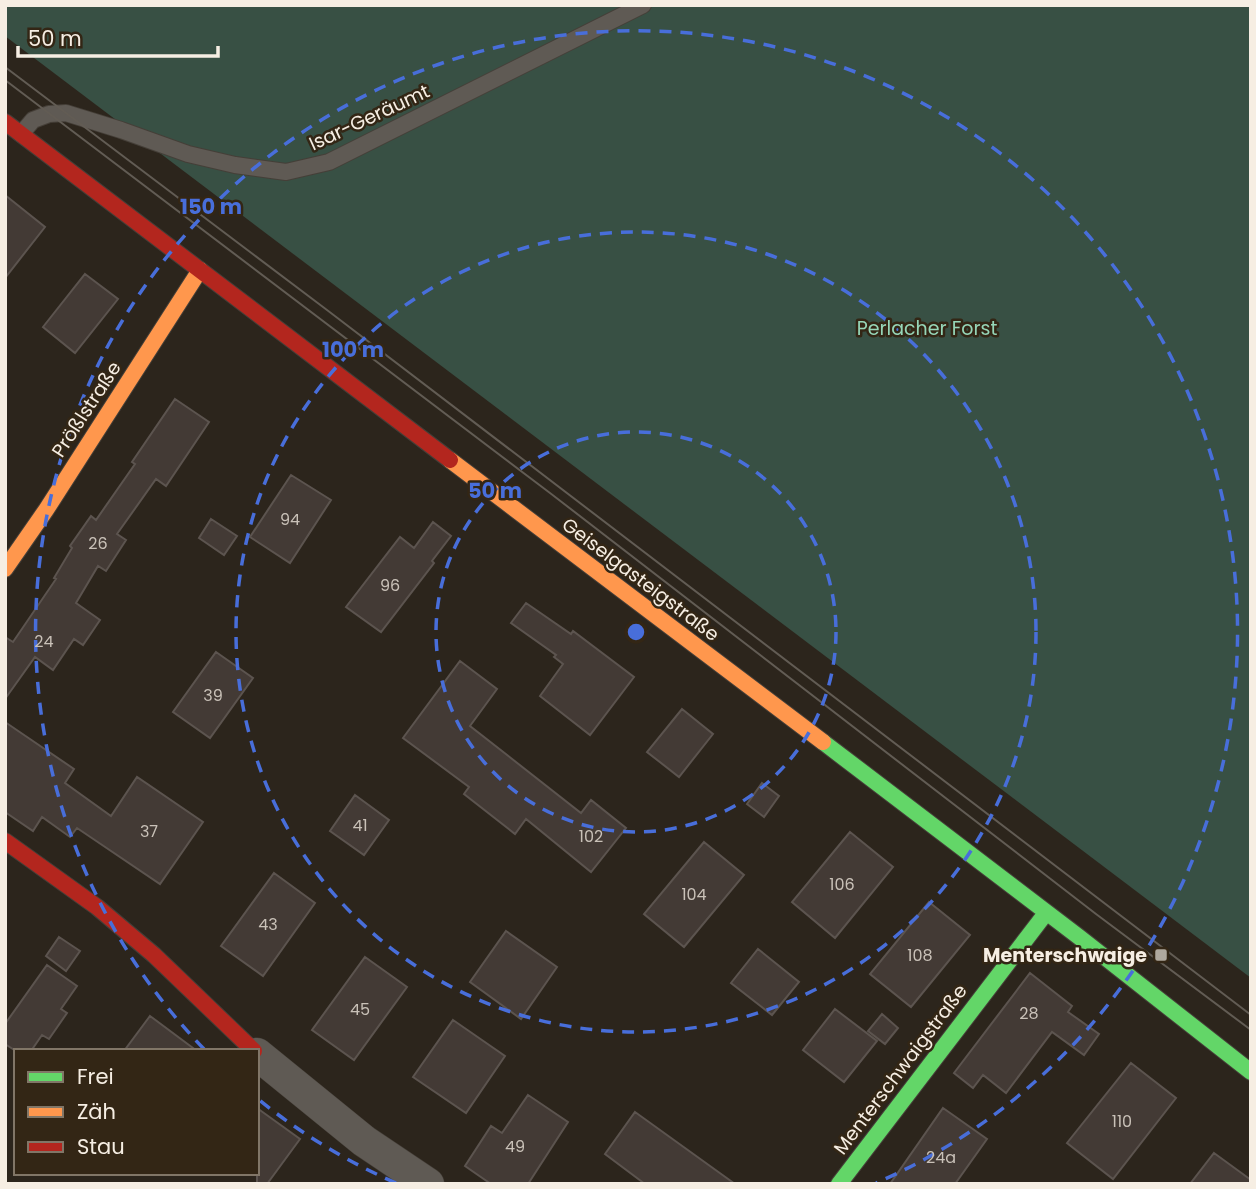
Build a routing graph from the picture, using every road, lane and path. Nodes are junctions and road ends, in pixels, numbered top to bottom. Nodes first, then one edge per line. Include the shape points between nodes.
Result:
1 (643, 5) edge
2 (5, 122) edge
3 (21, 134) junction
4 (200, 270) junction
5 (5, 569) edge
6 (5, 841) edge
7 (1046, 913) junction
8 (252, 1049) edge
9 (259, 1055) edge
10 (1251, 1072) edge
11 (428, 1184) edge
12 (839, 1184) edge

1 - 3 lane, Isar-Geräumt via 329,162 286,172 188,154 66,113 33,120
2 - 3 main road, Geiselgasteigstraße
3 - 4 main road, Geiselgasteigstraße
4 - 5 main road, Prößlstraße
4 - 7 main road, Geiselgasteigstraße
6 - 8 main road via 145,947
7 - 10 main road, Geiselgasteigstraße
7 - 12 main road, Menterschwaigstraße
9 - 11 street via 364,1141

